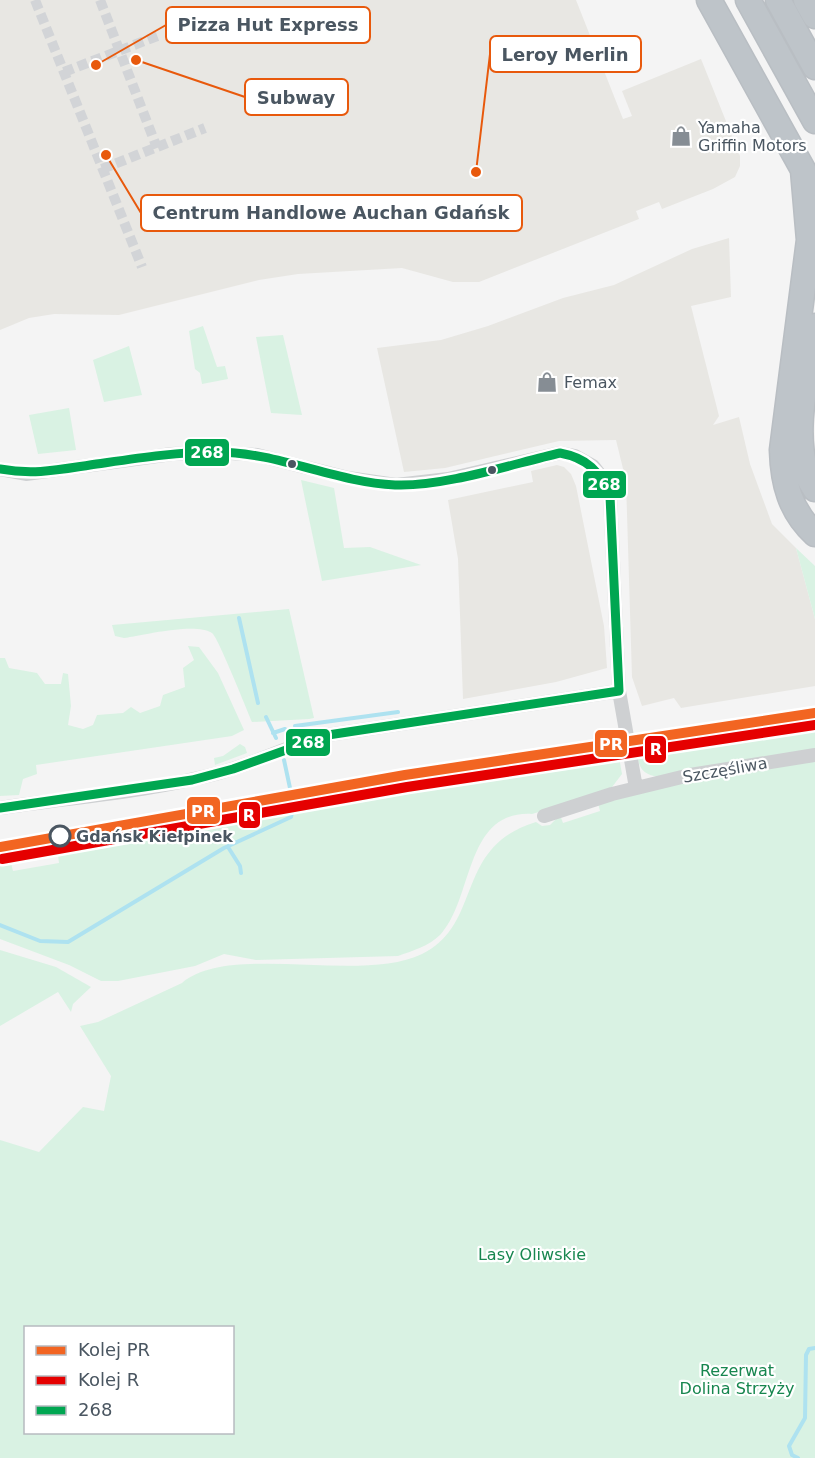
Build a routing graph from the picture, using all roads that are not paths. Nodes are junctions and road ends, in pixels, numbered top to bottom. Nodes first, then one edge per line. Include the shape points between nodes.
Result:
1 (710, 0) edge
2 (748, 0) edge
3 (778, 0) edge
4 (806, 0) edge
5 (815, 16) edge
6 (815, 67) edge
7 (815, 121) edge
8 (802, 170) junction
9 (815, 192) edge
10 (815, 326) edge
11 (805, 395) junction
12 (815, 435) edge
13 (782, 450) junction
14 (0, 469) edge
15 (815, 489) edge
16 (815, 515) edge
17 (815, 534) edge
18 (620, 691) junction
19 (815, 755) edge
20 (636, 788) junction
21 (0, 808) edge
22 (543, 816) dead end

1 - 8 highway
2 - 7 highway
3 - 6 highway
4 - 5 highway
8 - 9 highway
8 - 13 highway via 809,240
10 - 11 highway
11 - 12 highway
11 - 15 highway via 800,443 805,470
13 - 16 highway via 801,499
13 - 17 highway via 791,504
14 - 18 street via 26,474 172,454 218,452 257,455 348,478 396,485 448,479 550,454 575,456 593,466 610,496
18 - 20 street
18 - 21 street via 328,735 209,775
19 - 20 street, Szczęśliwa via 717,770
20 - 22 street, Szczęśliwa

